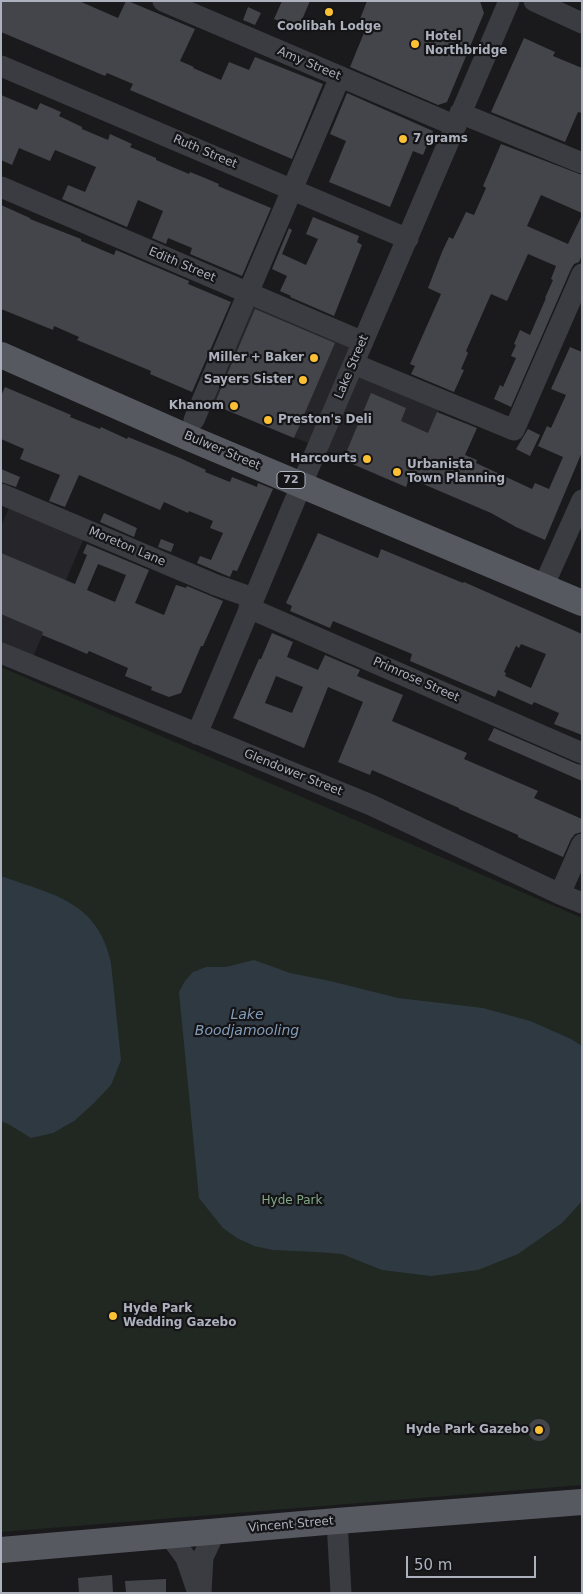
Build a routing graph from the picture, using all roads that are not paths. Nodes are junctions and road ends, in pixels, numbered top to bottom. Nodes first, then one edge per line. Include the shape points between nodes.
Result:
1 (163, 1) edge
2 (509, 1) edge
3 (534, 1) edge
4 (582, 22) edge
5 (1, 66) edge
6 (340, 77) junction
7 (458, 120) junction
8 (582, 163) edge
9 (1, 187) edge
10 (291, 189) junction
11 (408, 238) junction
12 (582, 274) edge
13 (248, 293) junction
14 (1, 339) edge
15 (363, 342) junction
16 (1, 355) edge
17 (354, 364) junction
18 (194, 420) junction
19 (304, 477) junction
20 (1, 494) edge
21 (582, 500) edge
22 (547, 580) junction
23 (582, 586) edge
24 (251, 603) junction
25 (582, 603) edge
26 (1, 652) edge
27 (197, 734) junction
28 (582, 754) edge
29 (582, 844) edge
30 (560, 894) junction
31 (582, 902) edge
32 (582, 1502) edge
33 (337, 1521) junction
34 (215, 1532) junction
35 (170, 1536) junction
36 (1, 1550) edge
37 (199, 1593) edge
38 (341, 1593) edge

1 - 6 street, Amy Street
2 - 7 street, Lake Street
3 - 4 street
5 - 10 street, Ruth Street
6 - 7 street, Amy Street
6 - 10 street
7 - 8 street, Amy Street
7 - 11 street, Lake Street
9 - 13 street, Edith Street
10 - 11 street, Ruth Street
10 - 13 street
11 - 15 street, Lake Street
12 - 17 street via 514,430
13 - 15 street, Edith Street
13 - 18 street
14 - 18 main road, Bulwer Street / 72
15 - 17 street, Lake Street
16 - 19 main road, Bulwer Street / 72
17 - 19 street, Lake Street
18 - 19 main road, Bulwer Street / 72
19 - 22 main road, Bulwer Street / 72
19 - 24 street, Lake Street
20 - 24 street, Moreton Lane via 216,585
21 - 22 street
22 - 23 main road, Bulwer Street / 72
22 - 25 main road, Bulwer Street / 72
24 - 27 street, Lake Street
24 - 28 street, Primrose Street
26 - 27 street, Glendower Street
27 - 30 street, Glendower Street via 371,805
29 - 30 street
30 - 31 street, Glendower Street
32 - 33 main road, Vincent Street
33 - 34 main road, Vincent Street
33 - 38 street
34 - 35 main road, Vincent Street
34 - 37 street via 203,1557
35 - 36 main road, Vincent Street
35 - 37 street via 186,1558

